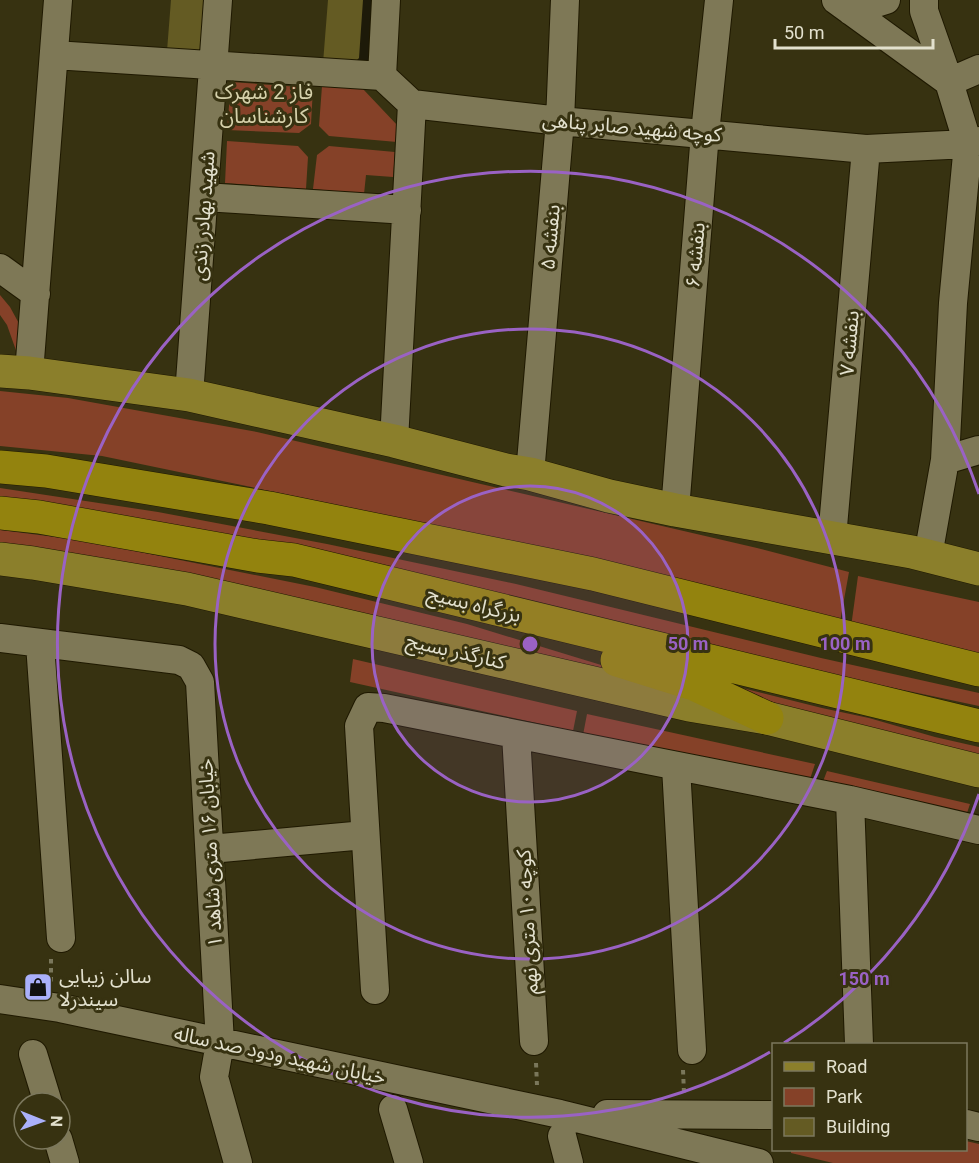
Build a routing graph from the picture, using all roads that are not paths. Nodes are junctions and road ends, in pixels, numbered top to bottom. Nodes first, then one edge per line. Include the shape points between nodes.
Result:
1 (58, 0) edge
2 (218, 0) edge
3 (386, 0) edge
4 (565, 0) edge
5 (719, 0) edge
6 (886, 0) edge
7 (924, 0) edge
8 (844, 5) edge
9 (54, 55) junction
10 (213, 66) junction
11 (979, 69) edge
12 (382, 76) junction
13 (949, 82) junction
14 (412, 104) junction
15 (560, 121) junction
16 (705, 133) junction
17 (974, 142) edge
18 (866, 149) junction
19 (204, 197) junction
20 (407, 210) junction
21 (0, 268) edge
22 (36, 294) junction
23 (966, 299) edge
24 (9, 368) edge
25 (189, 395) junction
26 (394, 441) junction
27 (979, 450) edge
28 (945, 460) junction
29 (0, 467) edge
30 (530, 474) junction
31 (675, 510) junction
32 (0, 513) edge
33 (832, 538) junction
34 (928, 556) junction
35 (0, 560) edge
36 (294, 560) junction
37 (979, 569) edge
38 (0, 638) edge
39 (40, 644) junction
40 (979, 670) edge
41 (767, 718) junction
42 (979, 726) edge
43 (516, 735) junction
44 (676, 767) junction
45 (979, 771) edge
46 (850, 801) junction
47 (979, 830) edge
48 (365, 834) junction
49 (210, 849) junction
50 (61, 938) road end
51 (375, 990) dead end
52 (0, 999) edge
53 (534, 1041) road end
54 (220, 1043) junction
55 (860, 1043) edge
56 (692, 1050) road end
57 (33, 1054) dead end
58 (44, 1091) edge
59 (393, 1109) dead end
60 (772, 1115) edge
61 (554, 1120) junction
62 (238, 1163) edge
63 (409, 1163) edge
64 (569, 1163) edge
65 (759, 1163) edge

1 - 9 street
2 - 10 street, شهید بهادر زندی
3 - 12 street
4 - 15 street, بنفشه ۵
5 - 16 street, بنفشه ۶
6 - 8 street
7 - 13 street via 924,11
8 - 13 street
9 - 10 street
9 - 22 street
10 - 12 street
10 - 19 street, شهید بهادر زندی
11 - 13 street
12 - 14 street
13 - 17 street
14 - 15 street, کوچه شهید صابر پناهی
14 - 20 street
15 - 16 street, کوچه شهید صابر پناهی
15 - 30 street, بنفشه ۵
16 - 18 street, کوچه شهید صابر پناهی
16 - 31 street, بنفشه ۶
17 - 18 street, کوچه شهید صابر پناهی
17 - 23 street
18 - 33 street, بنفشه ۷
19 - 20 street
19 - 25 street, شهید بهادر زندی
20 - 26 street
21 - 22 street
22 - 24 street
23 - 28 street
24 - 25 main road
25 - 26 main road
26 - 30 main road
27 - 28 street
28 - 34 street
29 - 40 highway via 269,508 593,574
30 - 31 main road
31 - 33 main road
32 - 36 highway, بزرگراه بسیج
33 - 34 main road
34 - 37 main road
35 - 41 main road, کنارگذر بسیج via 33,562 187,590 689,705
36 - 41 highway via 694,684
36 - 42 highway, بزرگراه بسیج
38 - 39 street
39 - 49 street, خیابان ۱۶ متری شاهد ۱ via 179,660 191,666 200,682
39 - 50 street
41 - 45 main road, کنارگذر بسیج
43 - 44 street
43 - 48 street via 368,707 358,726
43 - 53 street, کوچه ۱۰ متری نهم
44 - 46 street
44 - 56 street
46 - 47 street
46 - 55 street
48 - 49 street
48 - 51 street
49 - 54 street, خیابان ۱۶ متری شاهد ۱
52 - 54 street, خیابان شهید ودود صد ساله via 52,1006
54 - 61 street, خیابان شهید ودود صد ساله
54 - 62 street, خیابان ۱۶ متری شاهد ۱ via 214,1077
57 - 58 street
59 - 63 street
60 - 61 street, خیابان شهید ودود صد ساله via 684,1114
61 - 64 street
61 - 65 street, خیابان شهید ودود صد ساله

